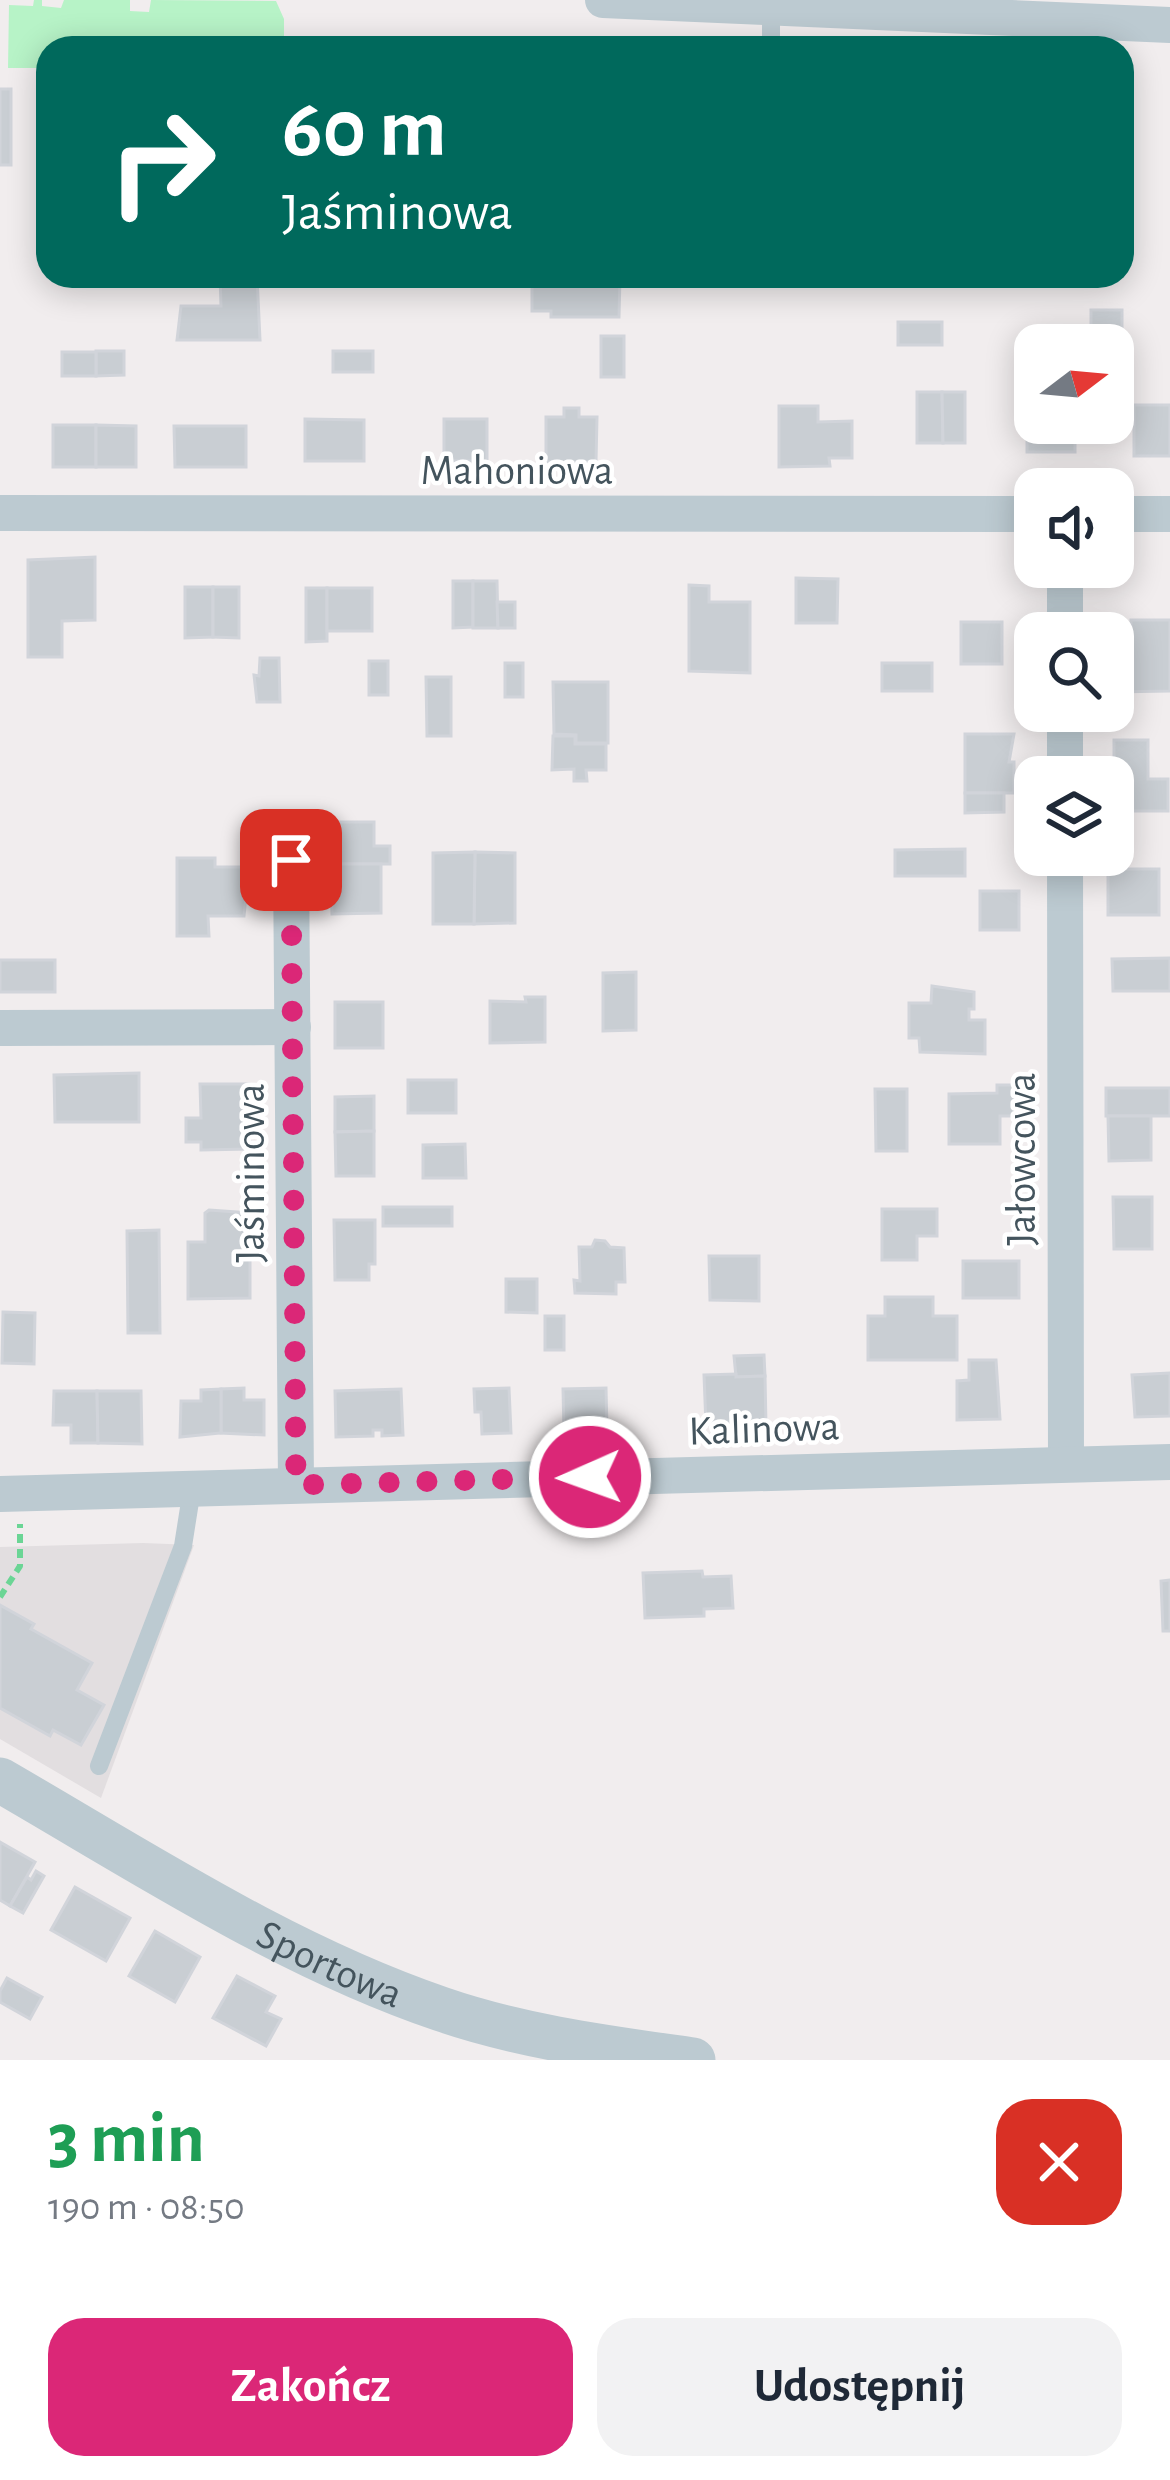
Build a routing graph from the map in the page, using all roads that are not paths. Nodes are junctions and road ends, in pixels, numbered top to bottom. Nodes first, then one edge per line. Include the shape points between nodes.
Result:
1 (603, 0) edge
2 (808, 5) edge
3 (771, 8) junction
4 (1170, 25) edge
5 (771, 36) edge
6 (0, 513) edge
7 (1014, 514) edge
8 (1134, 514) edge
9 (1170, 514) edge
10 (291, 860) dead end
11 (1065, 876) edge
12 (293, 1027) junction
13 (0, 1028) edge
14 (1170, 1462) edge
15 (1066, 1463) junction
16 (296, 1485) junction
17 (192, 1489) junction
18 (10, 1501) edge
19 (99, 1766) dead end
20 (0, 1780) edge
21 (694, 2060) edge

1 - 3 street
2 - 3 street
2 - 4 street
3 - 5 lane
6 - 7 street, Mahoniowa
8 - 9 street
10 - 12 street, Jaśminowa
11 - 15 street, Jałowcowa
12 - 13 street
12 - 16 street, Jaśminowa
14 - 15 street, Kalinowa
15 - 16 street, Kalinowa
16 - 17 street, Kalinowa
17 - 18 street, Kalinowa
17 - 19 lane via 183,1546
20 - 21 street, Sportowa via 316,1957 440,2009 513,2030

